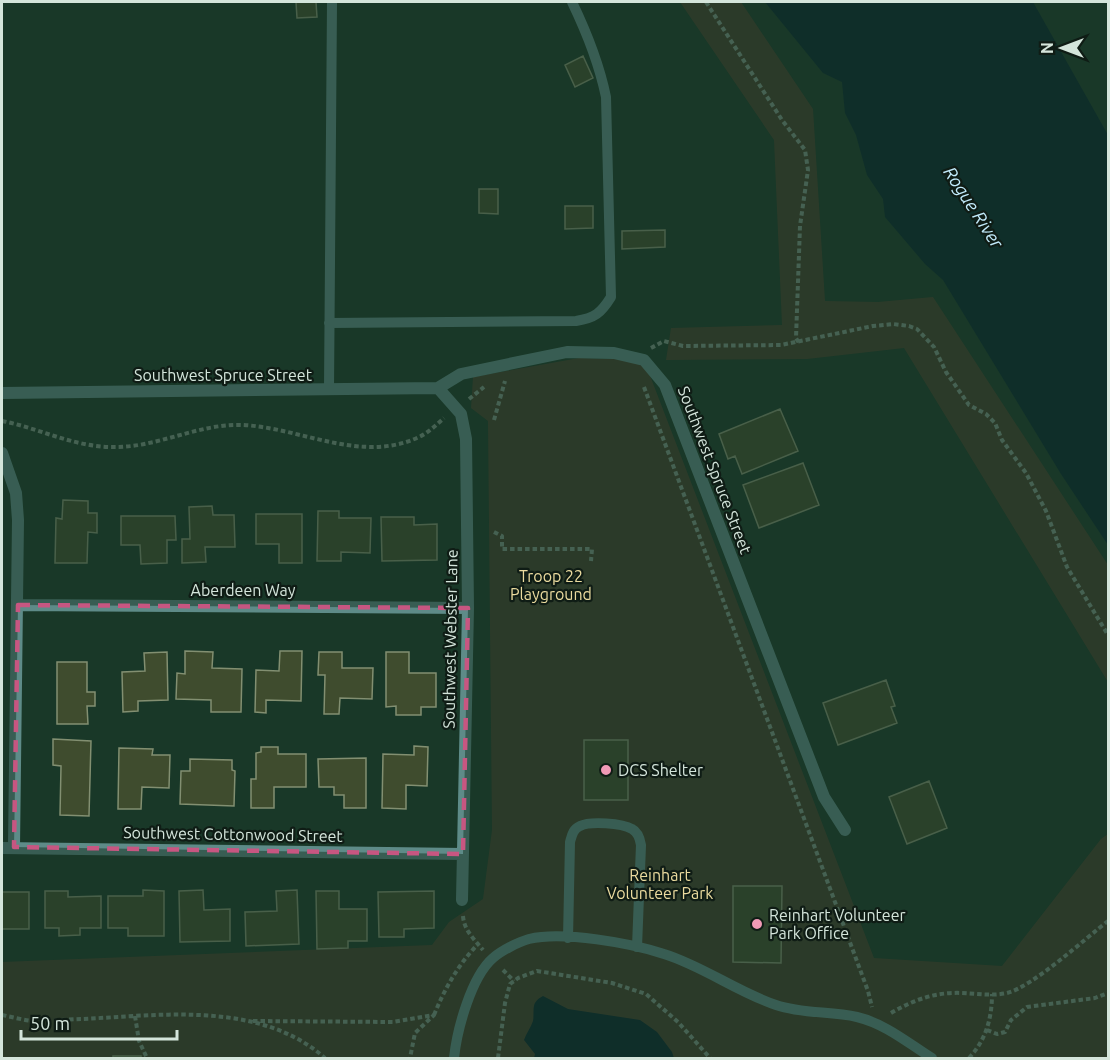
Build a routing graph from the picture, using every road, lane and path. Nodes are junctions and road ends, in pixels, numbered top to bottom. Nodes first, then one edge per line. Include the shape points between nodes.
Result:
1 (332, 2) edge
2 (572, 2) edge
3 (706, 2) edge
4 (329, 323) junction
5 (799, 342) junction
6 (644, 360) junction
7 (495, 383) dead end
8 (485, 386) dead end
9 (438, 388) junction
10 (329, 390) junction
11 (2, 393) edge
12 (456, 409) junction
13 (494, 420) dead end
14 (2, 421) edge
15 (2, 453) edge
16 (494, 532) dead end
17 (591, 561) dead end
18 (18, 605) junction
19 (468, 608) junction
20 (1108, 636) edge
21 (845, 830) dead end
22 (15, 847) junction
23 (2, 848) edge
24 (463, 854) junction
25 (462, 900) joint
26 (1108, 921) edge
27 (568, 938) junction
28 (478, 944) junction
29 (637, 947) junction
30 (491, 959) junction
31 (1108, 993) edge
32 (992, 994) junction
33 (2, 1015) edge
34 (434, 1015) junction
35 (135, 1016) junction
36 (250, 1022) junction
37 (877, 1023) junction
38 (987, 1030) junction
39 (147, 1059) edge
40 (326, 1059) edge
41 (410, 1059) edge
42 (454, 1059) edge
43 (498, 1059) edge
44 (710, 1059) edge
45 (932, 1059) edge
46 (969, 1059) edge

1 - 4 lane
2 - 4 lane via 591,44 606,97 611,297 604,308 591,319 576,321
3 - 5 path via 805,150 808,170 801,226 796,338
4 - 10 lane
5 - 6 path via 682,346 664,341 651,349
5 - 20 path via 873,326 893,324 917,329 934,347 969,405 995,423 1047,511 1067,567
6 - 9 street, Southwest Spruce Street via 614,353 567,352 461,375
6 - 21 street, Southwest Spruce Street via 665,385 824,797
6 - 37 path via 639,374
7 - 13 path via 507,380
8 - 12 path
9 - 10 street, Southwest Spruce Street
9 - 12 street, Southwest Webster Lane
10 - 11 street, Southwest Spruce Street
12 - 14 path via 420,437 382,447 357,447 244,425 113,447 65,440
12 - 19 street, Southwest Webster Lane via 461,414 466,440
15 - 18 street via 16,493
16 - 17 path via 502,536 502,549 592,549
18 - 19 street, Aberdeen Way
18 - 22 street
19 - 24 street, Southwest Webster Lane
22 - 23 street, Southwest Cottonwood Street
22 - 24 street, Southwest Cottonwood Street
24 - 25 street, Southwest Webster Lane
25 - 28 path via 463,922
26 - 32 path via 1032,981 1008,993
27 - 29 lane
27 - 29 lane via 569,850 573,832 589,824 622,825 638,834 642,845
27 - 30 lane via 529,939
28 - 30 path
28 - 34 path via 459,964
29 - 37 lane via 665,954 776,1005
30 - 42 lane via 466,1005
31 - 38 path via 1027,1007 1011,1020 1005,1032
32 - 37 path via 951,993 917,999
32 - 38 path via 992,1016
33 - 35 path via 33,1021
34 - 36 path via 393,1022
34 - 41 path via 415,1033
35 - 36 path via 209,1014
35 - 39 path
36 - 40 path via 315,1049
37 - 45 lane
38 - 46 path
43 - 44 path via 510,984 537,971 612,982 646,994 678,1022

